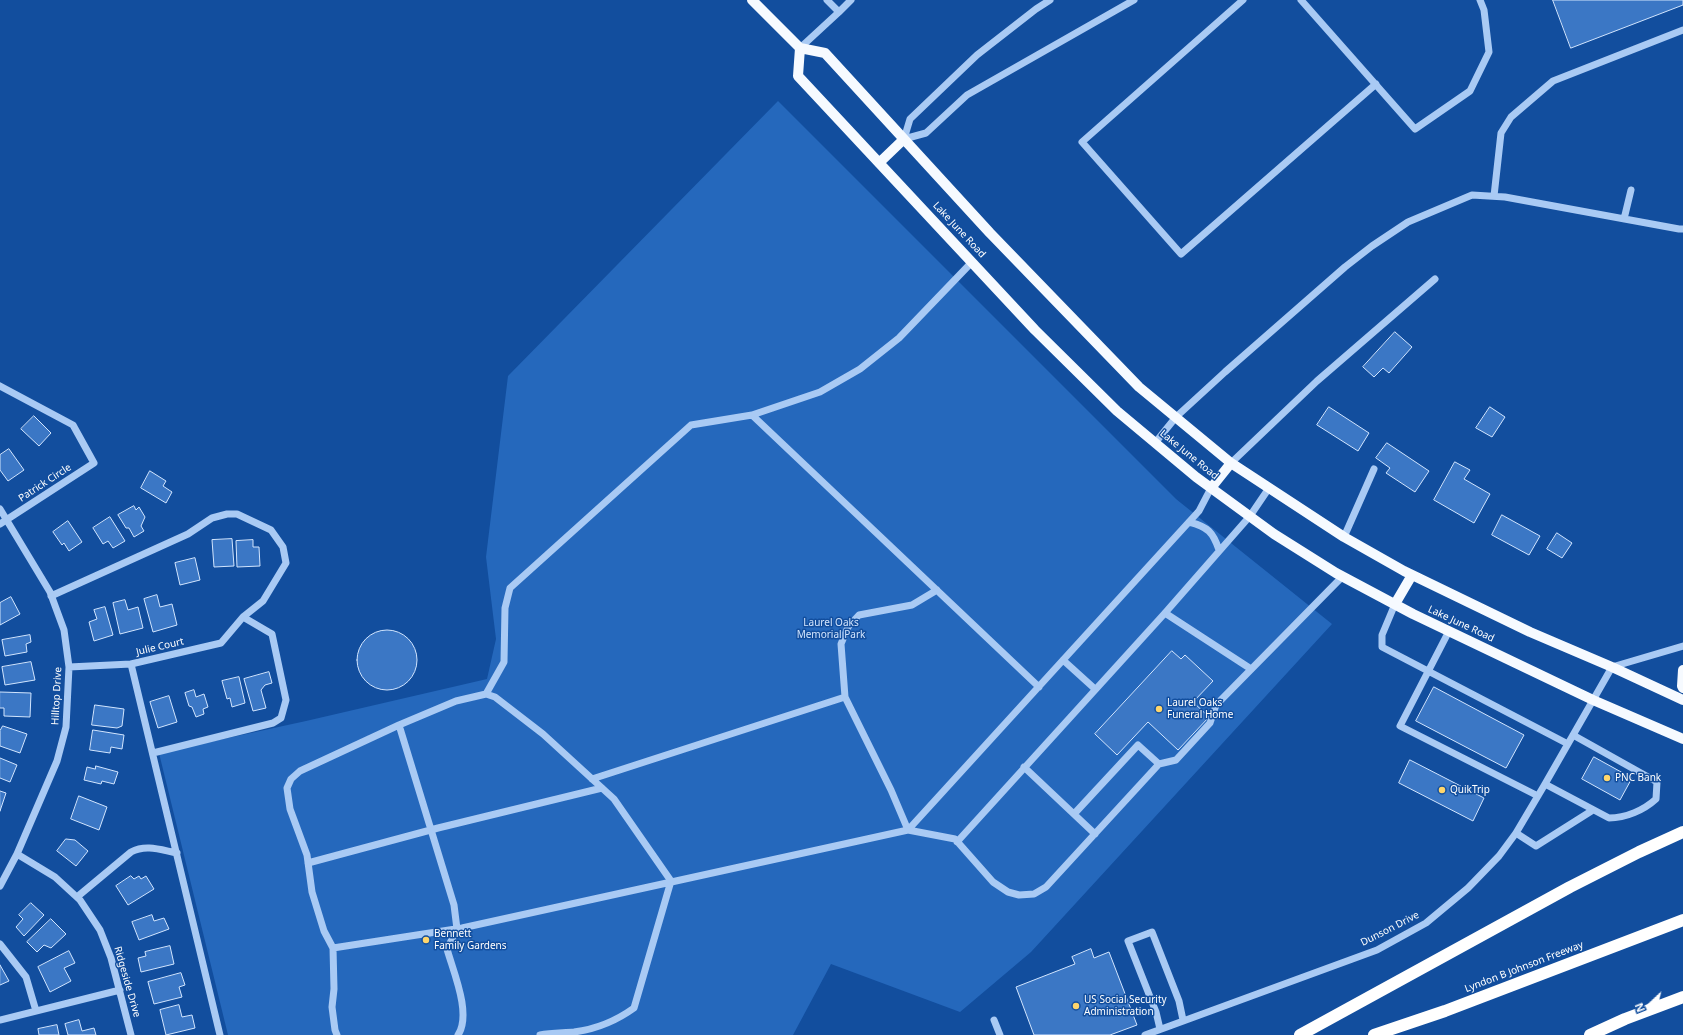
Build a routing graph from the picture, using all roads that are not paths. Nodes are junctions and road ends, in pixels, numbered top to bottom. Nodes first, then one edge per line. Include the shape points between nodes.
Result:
1 (752, 0) edge
2 (827, 0) edge
3 (851, 0) edge
4 (1050, 0) edge
5 (1134, 0) edge
6 (1243, 0) edge
7 (1301, 0) edge
8 (1480, 0) edge
9 (838, 12) junction
10 (1683, 30) edge
11 (800, 48) junction
12 (1376, 84) junction
13 (904, 139) junction
14 (879, 163) junction
15 (1631, 190) dead end
16 (1494, 196) junction
17 (1624, 219) junction
18 (1683, 229) edge
19 (972, 262) junction
20 (1435, 279) dead end
21 (0, 386) edge
22 (752, 415) junction
23 (1176, 417) junction
24 (1155, 443) junction
25 (1231, 463) junction
26 (1374, 469) dead end
27 (1211, 488) junction
28 (1269, 488) junction
29 (0, 509) edge
30 (1250, 516) junction
31 (7, 519) junction
32 (1189, 522) junction
33 (0, 524) edge
34 (1344, 537) junction
35 (1219, 550) junction
36 (1412, 575) junction
37 (1343, 576) junction
38 (937, 590) junction
39 (51, 596) junction
40 (1395, 604) junction
41 (1165, 613) junction
42 (243, 617) junction
43 (1449, 631) junction
44 (1683, 646) edge
45 (1063, 660) junction
46 (131, 664) junction
47 (69, 667) junction
48 (1612, 667) junction
49 (1251, 669) junction
50 (1683, 670) edge
51 (1427, 671) junction
52 (1039, 687) junction
53 (1095, 688) junction
54 (1683, 688) edge
55 (486, 694) junction
56 (845, 697) junction
57 (1593, 700) junction
58 (1683, 700) edge
59 (399, 725) junction
60 (1573, 735) junction
61 (1683, 739) edge
62 (1568, 744) junction
63 (152, 753) junction
64 (1159, 764) junction
65 (1024, 767) junction
66 (592, 779) junction
67 (1545, 784) junction
68 (602, 788) junction
69 (1538, 796) junction
70 (1593, 810) junction
71 (1074, 814) junction
72 (432, 830) junction
73 (908, 830) junction
74 (1683, 832) edge
75 (1516, 833) junction
76 (1094, 834) junction
77 (957, 842) junction
78 (177, 853) junction
79 (17, 854) junction
80 (308, 863) junction
81 (671, 882) junction
82 (0, 886) edge
83 (77, 897) junction
84 (1683, 920) edge
85 (456, 929) junction
86 (0, 944) edge
87 (333, 948) junction
88 (120, 990) junction
89 (1683, 997) edge
90 (36, 1011) junction
91 (0, 1020) edge
92 (994, 1020) dead end
93 (1183, 1020) junction
94 (1160, 1029) junction
95 (131, 1035) edge
96 (220, 1035) edge
97 (338, 1035) edge
98 (458, 1035) edge
99 (540, 1035) edge
100 (1000, 1035) edge
101 (1145, 1035) edge
102 (1300, 1035) edge
103 (1374, 1035) edge
104 (1590, 1035) edge

1 - 11 main road
2 - 9 street
3 - 9 street
4 - 13 street via 977,55 915,113 910,119
5 - 13 street via 967,95 926,133
6 - 12 street via 1082,142 1181,254
7 - 12 street
8 - 12 street via 1484,10 1489,52 1470,91 1415,129
9 - 11 street
10 - 16 street via 1553,81 1511,117 1501,133
11 - 13 main road, Lake June Road via 825,53
11 - 14 main road, Lake June Road via 798,76
13 - 14 main road
13 - 23 main road, Lake June Road via 990,233 1139,387
14 - 19 main road, Lake June Road
15 - 17 street
16 - 17 street
16 - 23 street via 1472,195 1408,222 1372,246 1339,272
17 - 18 street
19 - 22 street via 899,338 860,369 820,392
19 - 24 main road, Lake June Road via 1035,330 1106,400
20 - 25 street via 1317,381
21 - 31 street, Patrick Circle via 73,425 94,463
22 - 38 street
22 - 55 street via 691,425 510,588 505,608 504,662
23 - 24 street
23 - 25 main road, Lake June Road
24 - 27 main road, Lake June Road
25 - 27 main road
25 - 28 main road, Lake June Road
26 - 34 street
27 - 30 main road, Lake June Road
27 - 32 street via 1199,511
28 - 30 street
28 - 34 main road, Lake June Road
29 - 31 street, Hilltop Drive
30 - 35 street
30 - 37 main road, Lake June Road via 1274,534
31 - 33 street, Patrick Circle
31 - 39 street, Hilltop Drive
32 - 35 street via 1202,526 1215,537
32 - 45 street
34 - 36 main road, Lake June Road
35 - 41 street
36 - 40 main road
36 - 48 main road, Lake June Road via 1530,632
37 - 40 main road, Lake June Road
37 - 49 street
38 - 52 street
38 - 56 street via 912,604 859,615 848,627 841,644
39 - 42 street, Julie Court via 188,534 212,518 237,514 271,530 283,547 286,563 264,601
39 - 47 street, Hilltop Drive via 64,630
40 - 43 main road, Lake June Road
40 - 51 street via 1382,634 1382,647
41 - 49 street
41 - 53 street
42 - 46 street, Julie Court via 221,643
42 - 63 street via 272,634 286,700 281,718 273,723
43 - 51 street
43 - 57 main road, Lake June Road
44 - 48 street
45 - 52 street
45 - 53 street
46 - 47 street, Julie Court
46 - 63 street
47 - 79 street, Hilltop Drive via 66,727 56,761
48 - 57 street, Dunson Drive
48 - 58 main road, Lake June Road
49 - 64 street via 1216,705 1210,724 1176,760
50 - 54 main road
51 - 62 street
51 - 69 street via 1400,726
52 - 73 street
53 - 65 street
55 - 59 street via 456,701
55 - 66 street via 495,697 543,734
56 - 66 street
56 - 73 street
57 - 60 street, Dunson Drive
57 - 61 main road, Lake June Road
59 - 72 street
59 - 80 street via 300,771 291,778 288,788 290,809
60 - 62 street, Dunson Drive
60 - 70 street via 1657,782 1656,799 1648,806 1620,818 1610,818
62 - 67 street, Dunson Drive
63 - 78 street
64 - 71 street via 1138,745
64 - 76 street
65 - 71 street
65 - 77 street
66 - 68 street
67 - 69 street, Dunson Drive
67 - 70 street
68 - 72 street
68 - 81 street via 614,799
69 - 75 street, Dunson Drive
70 - 75 street via 1536,846
71 - 76 street
72 - 80 street
72 - 85 street via 454,906
73 - 77 street via 954,839
73 - 81 street
74 - 102 highway via 1570,887
75 - 93 street, Dunson Drive via 1499,856 1468,888 1426,923 1377,950
76 - 77 street via 1046,887 1034,894 1019,895 1008,892 993,882
78 - 83 street via 147,847 138,848
78 - 96 street
79 - 82 street, Hilltop Drive
79 - 83 street, Ridgeside Drive via 55,877
80 - 87 street via 312,892 324,931
81 - 85 street
81 - 99 street via 634,1008 617,1020 597,1027
83 - 88 street, Ridgeside Drive via 100,930
84 - 103 highway, Lyndon B Johnson Freeway via 1446,1011
85 - 87 street
85 - 98 street via 447,949 464,1011
86 - 90 street via 26,977
87 - 97 street via 332,1007
88 - 90 street
88 - 95 street, Ridgeside Drive
89 - 104 highway
90 - 91 street
92 - 100 street
93 - 94 street, Dunson Drive
93 - 94 street via 1179,1001 1152,932 1128,941 1156,1012
94 - 101 street, Dunson Drive

